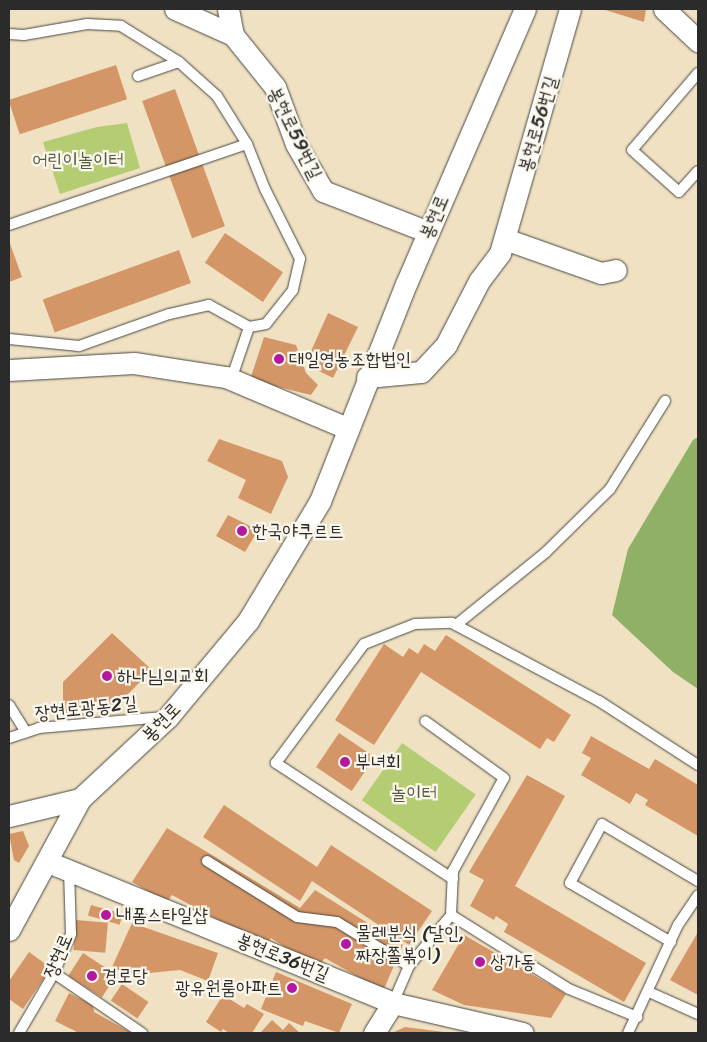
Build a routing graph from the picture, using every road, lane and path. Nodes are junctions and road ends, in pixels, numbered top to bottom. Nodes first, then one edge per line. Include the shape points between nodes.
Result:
1 (175, 9) edge
2 (228, 9) edge
3 (525, 9) edge
4 (570, 9) edge
5 (664, 9) edge
6 (9, 34) edge
7 (233, 35) junction
8 (24, 36) junction
9 (698, 41) edge
10 (9, 43) edge
11 (179, 62) junction
12 (698, 73) edge
13 (138, 76) dead end
14 (247, 144) junction
15 (698, 170) edge
16 (9, 225) edge
17 (428, 232) junction
18 (505, 238) junction
19 (616, 270) dead end
20 (249, 327) junction
21 (9, 339) edge
22 (9, 370) edge
23 (367, 377) junction
24 (230, 380) junction
25 (666, 401) dead end
26 (347, 428) junction
27 (456, 625) junction
28 (9, 705) edge
29 (168, 717) junction
30 (425, 721) dead end
31 (26, 732) junction
32 (9, 738) edge
33 (698, 765) edge
34 (80, 799) junction
35 (9, 816) edge
36 (207, 861) dead end
37 (48, 862) junction
38 (69, 872) junction
39 (452, 879) junction
40 (698, 881) edge
41 (698, 894) edge
42 (451, 915) junction
43 (9, 930) edge
44 (671, 942) junction
45 (409, 966) junction
46 (54, 973) junction
47 (648, 992) junction
48 (393, 1003) junction
49 (698, 1014) edge
50 (637, 1017) junction
51 (19, 1033) edge
52 (142, 1033) edge
53 (374, 1033) edge
54 (523, 1033) edge
55 (628, 1033) edge

1 - 7 street, 봉현로59번길
2 - 7 street, 봉현로59번길
3 - 17 street, 봉현로
4 - 18 street, 봉현로56번길
5 - 9 street
6 - 8 lane
7 - 17 street, 봉현로59번길 via 275,87 296,144 323,191
8 - 10 lane
8 - 11 lane via 87,24 121,26
11 - 13 lane
11 - 14 lane via 217,96
12 - 15 lane via 632,150 679,192
14 - 16 lane
14 - 20 lane via 264,188 300,259 293,290 266,324
17 - 23 street, 봉현로
18 - 19 street via 601,273
18 - 23 street, 봉현로56번길 via 500,253 479,281 446,345 421,372
20 - 21 lane via 209,305 169,314 78,346
20 - 24 lane
22 - 24 street via 134,363
23 - 26 street, 봉현로
24 - 26 street
25 - 27 lane via 610,489 546,552
26 - 29 street, 봉현로 via 320,501 248,621
27 - 33 lane via 598,702
27 - 39 lane via 415,624 364,644 276,762
28 - 31 lane
29 - 31 lane, 장현로광동2길 via 39,728
29 - 34 street, 봉현로
30 - 39 lane via 504,778 453,871
31 - 32 lane, 장현로광동2길
34 - 35 street
34 - 37 street, 봉현로
36 - 45 lane via 297,918 337,922
37 - 38 street, 봉현로36번길
37 - 43 street, 봉현로
38 - 46 lane, 장현로 via 71,934
38 - 48 street, 봉현로36번길 via 148,901
39 - 42 lane
40 - 44 lane via 602,824 570,883
41 - 44 lane
42 - 45 lane
42 - 50 lane via 569,989
44 - 47 lane
45 - 48 lane
46 - 51 lane, 장현로
46 - 52 lane
47 - 49 lane
47 - 50 lane
48 - 53 street
48 - 54 street, 봉현로36번길
50 - 55 lane

